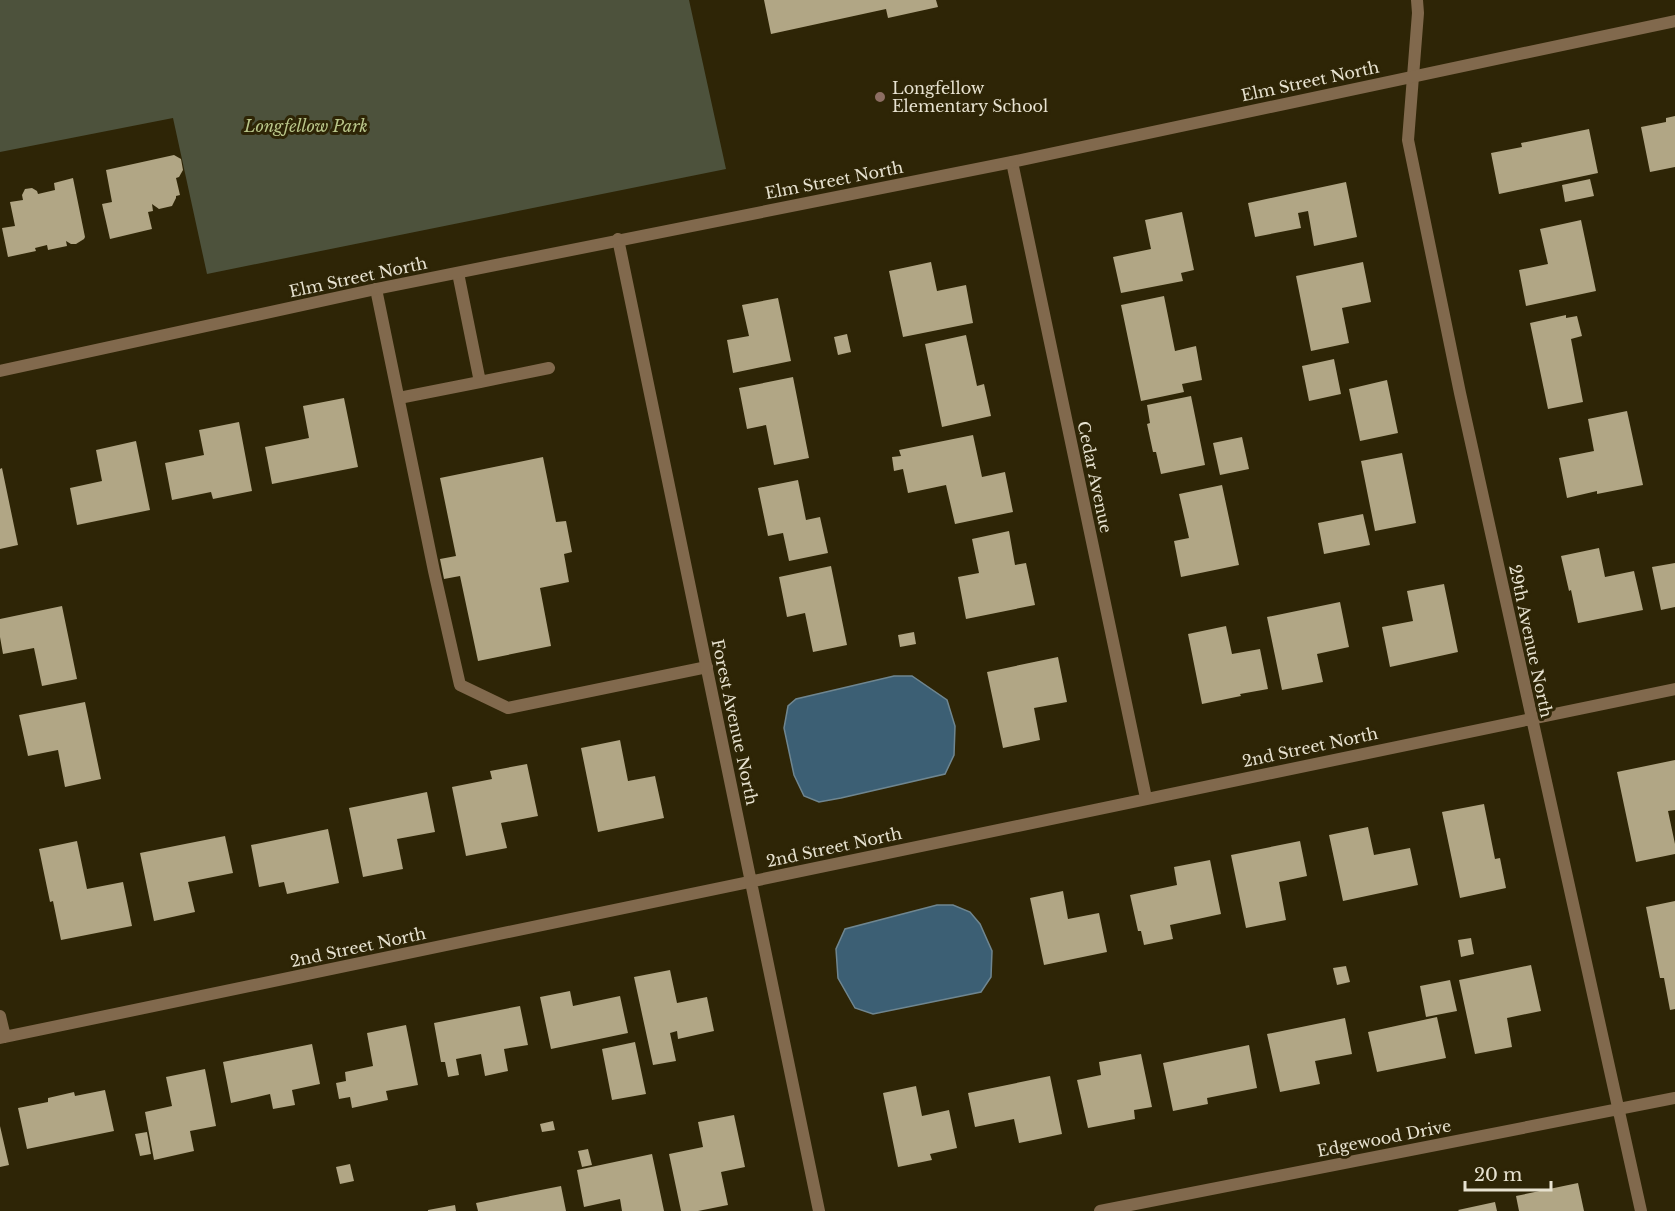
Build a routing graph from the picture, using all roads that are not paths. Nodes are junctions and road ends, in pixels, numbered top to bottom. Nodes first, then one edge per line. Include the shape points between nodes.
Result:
1 (1417, 0) edge
2 (1675, 21) edge
3 (1413, 76) junction
4 (1012, 162) junction
5 (618, 239) junction
6 (458, 273) junction
7 (376, 289) junction
8 (549, 368) dead end
9 (0, 371) edge
10 (480, 381) junction
11 (399, 398) junction
12 (707, 667) junction
13 (1675, 689) edge
14 (1531, 718) junction
15 (1146, 798) junction
16 (751, 882) junction
17 (0, 1016) edge
18 (2, 1037) edge
19 (1675, 1098) edge
20 (1618, 1109) junction
21 (819, 1211) edge
22 (1100, 1211) edge
23 (1641, 1211) edge

1 - 3 street, 29th Avenue North
2 - 3 street, Elm Street North
3 - 4 street, Elm Street North
3 - 14 street, 29th Avenue North via 1408,140
4 - 5 street, Elm Street North
4 - 15 street, Cedar Avenue
5 - 6 street, Elm Street North
5 - 12 street, Forest Avenue North
6 - 7 street, Elm Street North
6 - 10 street
7 - 9 street, Elm Street North
7 - 11 street
8 - 10 street
10 - 11 street
11 - 12 street via 460,685 508,708
12 - 16 street, Forest Avenue North
13 - 14 street, 2nd Street North
14 - 15 street, 2nd Street North
14 - 20 street, 29th Avenue North
15 - 16 street, 2nd Street North
16 - 18 street, 2nd Street North
16 - 21 street, Forest Avenue North
17 - 18 street
19 - 20 street, Edgewood Drive
20 - 22 street, Edgewood Drive
20 - 23 street, 29th Avenue North

